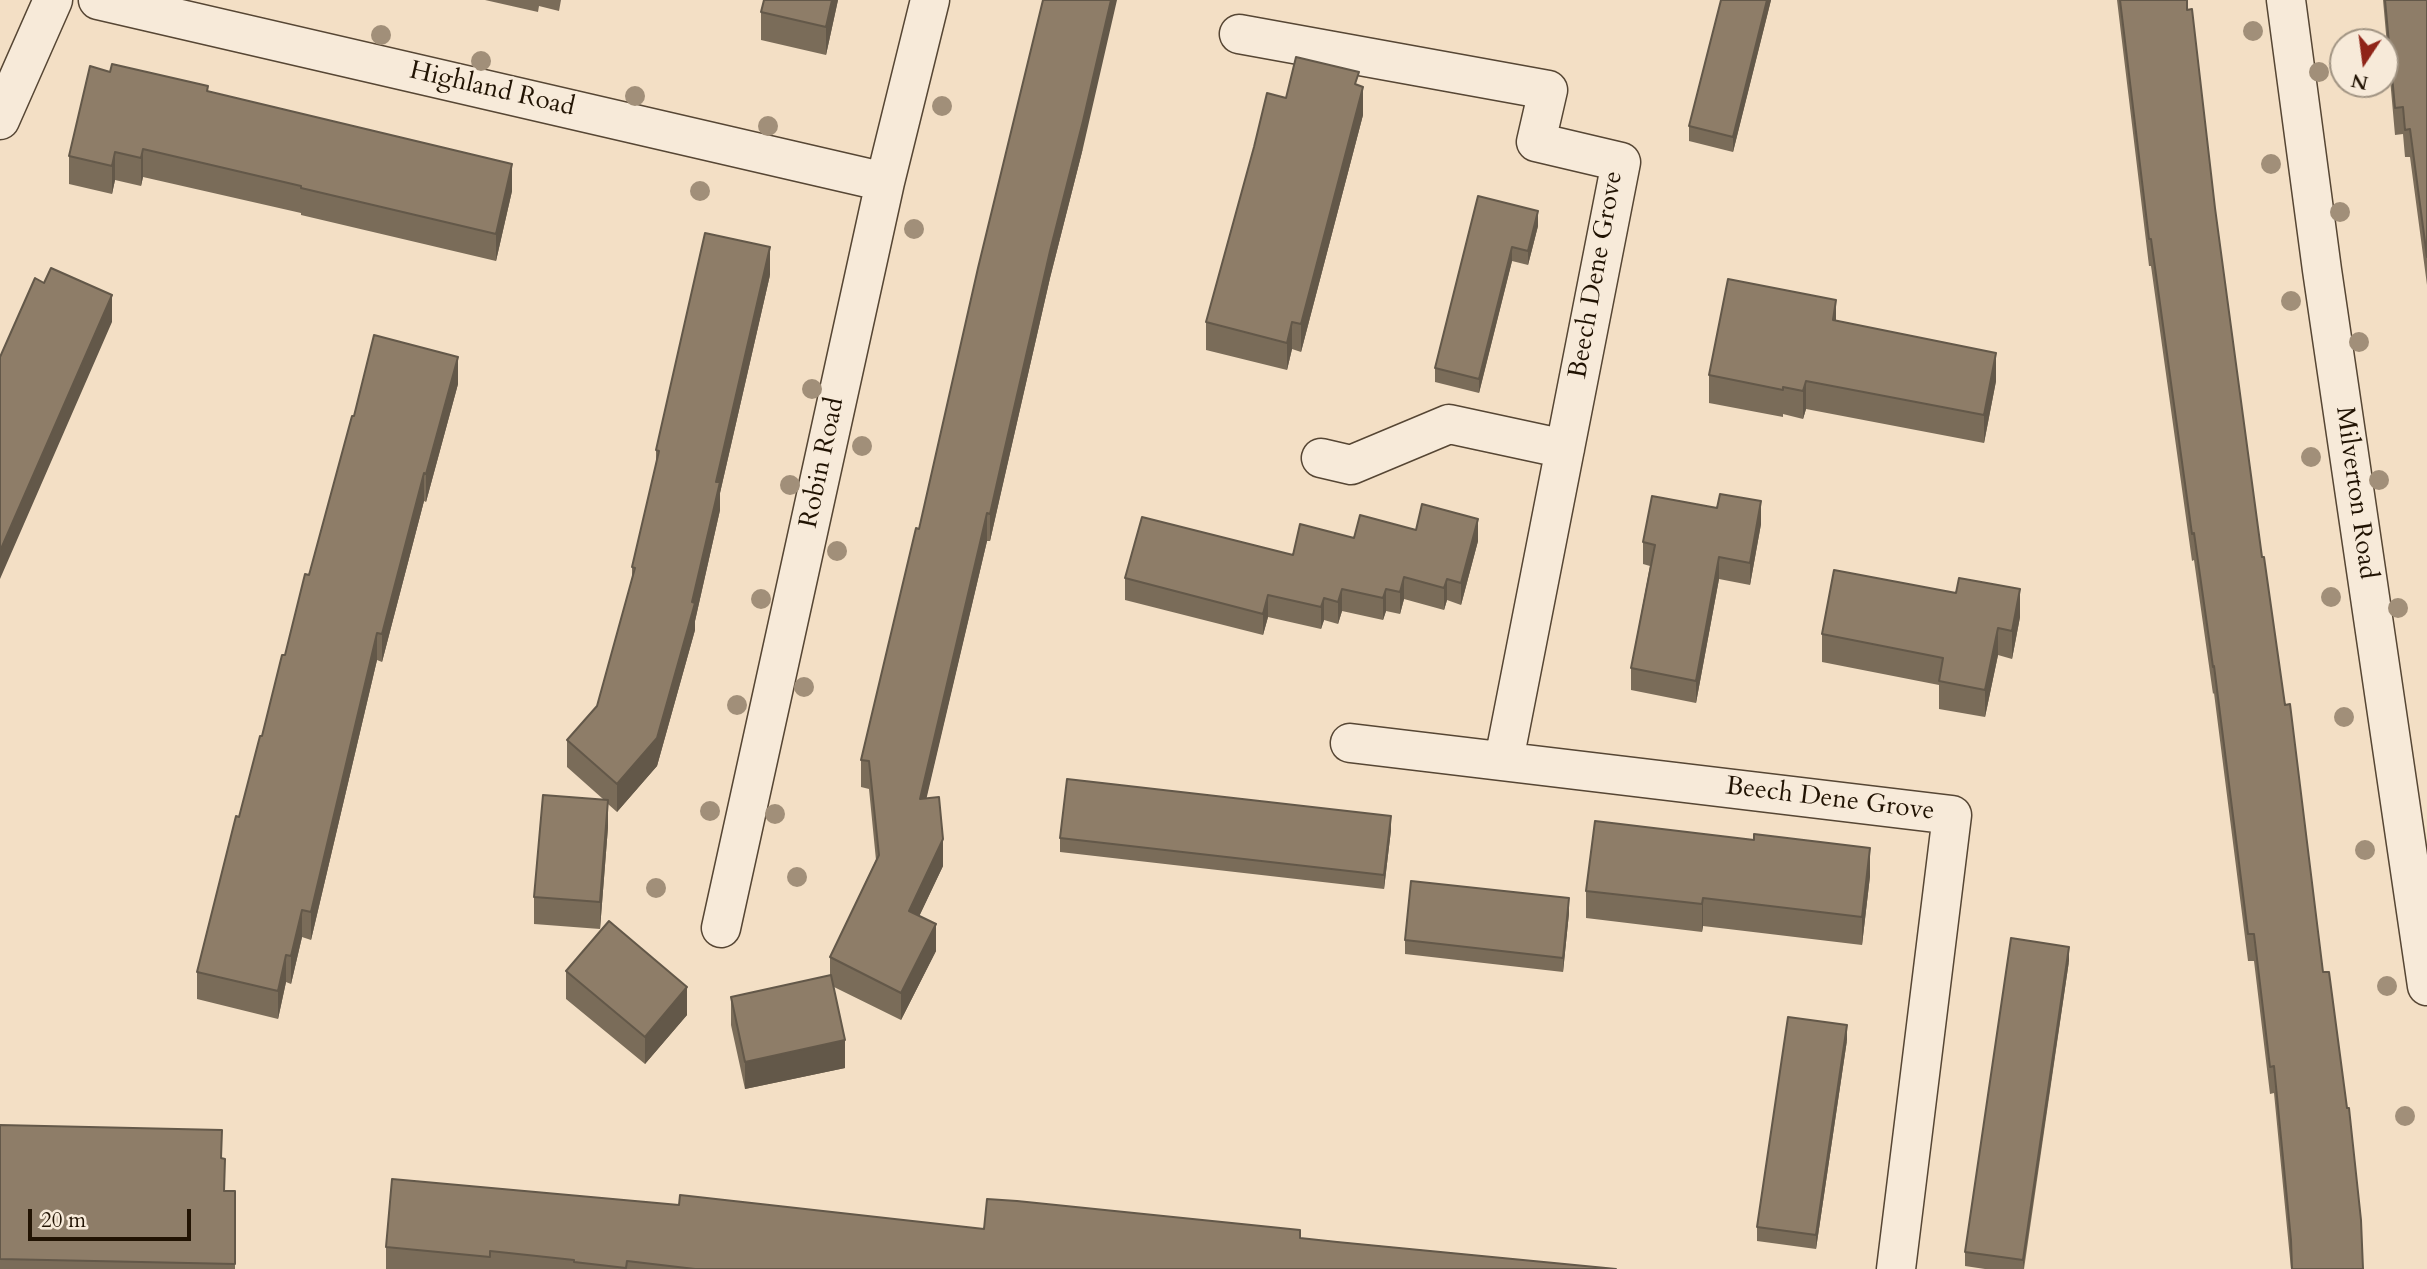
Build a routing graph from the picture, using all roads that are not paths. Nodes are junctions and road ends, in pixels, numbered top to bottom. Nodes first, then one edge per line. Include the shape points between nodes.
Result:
1 (53, 0) edge
2 (98, 0) edge
3 (930, 0) edge
4 (2286, 0) edge
5 (1239, 34) dead end
6 (0, 120) edge
7 (886, 182) junction
8 (1565, 449) junction
9 (1321, 458) dead end
10 (1350, 743) dead end
11 (1504, 760) junction
12 (721, 928) dead end
13 (2427, 986) edge
14 (1896, 1269) edge

1 - 6 street
2 - 7 street, Highland Road
3 - 7 street, Robin Road
4 - 13 street, Milverton Road
5 - 8 street, Beech Dene Grove via 1548,90 1536,142 1621,162
7 - 12 street, Robin Road
8 - 9 street via 1449,424 1351,465
8 - 11 street, Beech Dene Grove
10 - 11 street, Beech Dene Grove
11 - 14 street, Beech Dene Grove via 1952,815

